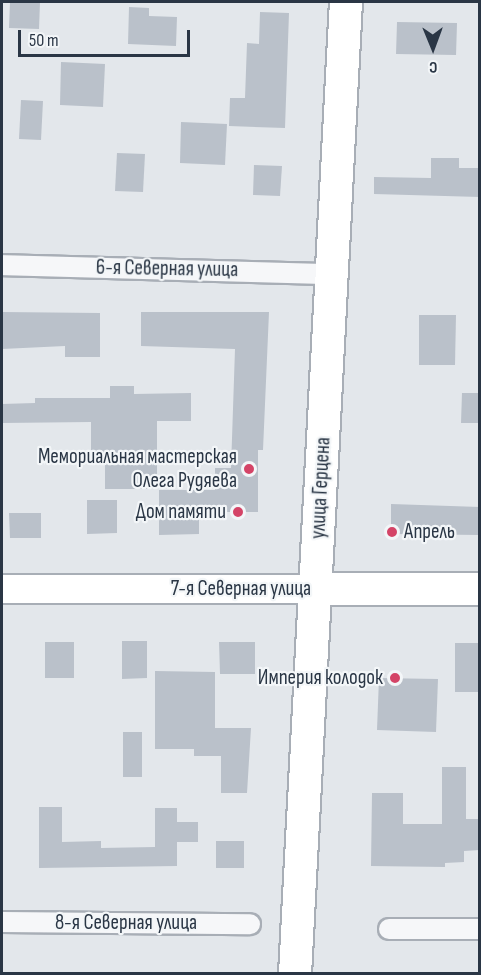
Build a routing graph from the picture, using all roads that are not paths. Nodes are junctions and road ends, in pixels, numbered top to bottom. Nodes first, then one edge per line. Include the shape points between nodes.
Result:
1 (346, 2) edge
2 (2, 265) edge
3 (332, 274) junction
4 (316, 589) junction
5 (480, 589) edge
6 (2, 590) edge
7 (2, 922) edge
8 (250, 924) dead end
9 (389, 929) dead end
10 (480, 929) edge
11 (295, 974) edge

1 - 3 main road, улица Герцена
2 - 3 street, 6-я Северная улица
3 - 4 main road, улица Герцена
4 - 5 main road, 7-я Северная улица
4 - 6 main road, 7-я Северная улица
4 - 11 main road, улица Герцена
7 - 8 street, 8-я Северная улица
9 - 10 street

